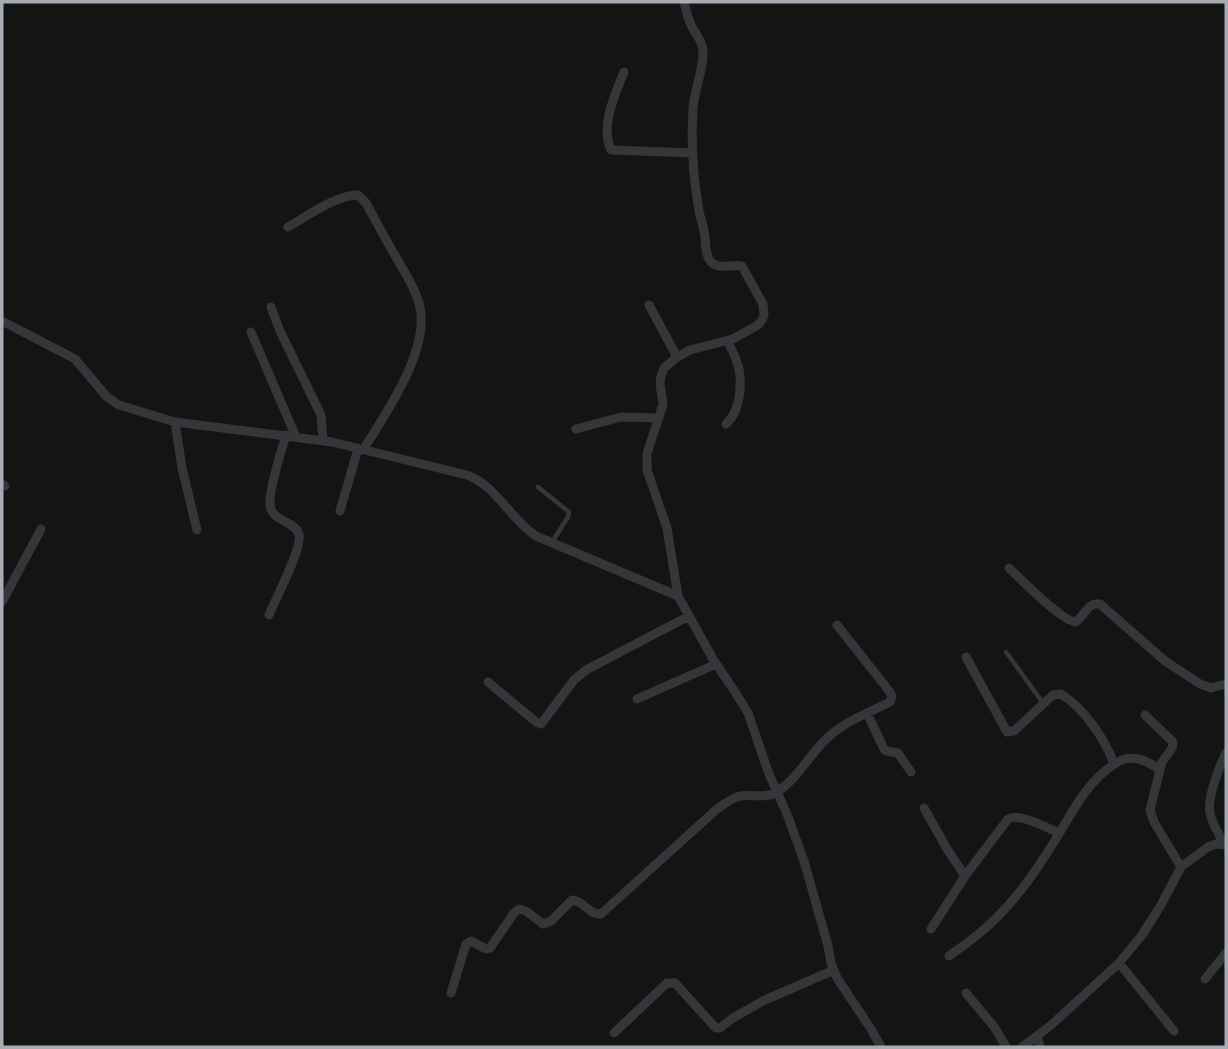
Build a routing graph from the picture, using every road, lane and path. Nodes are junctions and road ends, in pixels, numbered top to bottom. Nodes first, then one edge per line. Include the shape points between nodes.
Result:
1 (684, 2) edge
2 (624, 72) dead end
3 (693, 153) junction
4 (288, 227) dead end
5 (649, 305) dead end
6 (271, 307) dead end
7 (2, 321) edge
8 (251, 332) dead end
9 (728, 342) junction
10 (677, 357) junction
11 (659, 418) junction
12 (175, 422) junction
13 (726, 424) dead end
14 (576, 429) dead end
15 (286, 435) junction
16 (296, 437) junction
17 (323, 441) junction
18 (360, 450) junction
19 (538, 487) dead end
20 (340, 511) dead end
21 (41, 529) dead end
22 (197, 530) dead end
23 (552, 542) junction
24 (1009, 568) dead end
25 (678, 596) junction
26 (2, 602) edge
27 (269, 615) dead end
28 (689, 616) junction
29 (837, 625) dead end
30 (1006, 652) dead end
31 (966, 657) dead end
32 (716, 664) junction
33 (488, 682) dead end
34 (1226, 684) edge
35 (637, 699) dead end
36 (1044, 704) junction
37 (867, 713) junction
38 (1145, 715) dead end
39 (1226, 753) edge
40 (1114, 764) junction
41 (1160, 770) junction
42 (911, 772) dead end
43 (777, 792) junction
44 (924, 808) dead end
45 (1059, 833) junction
46 (1225, 844) edge
47 (1181, 867) junction
48 (965, 876) junction
49 (931, 929) dead end
50 (1226, 953) edge
51 (949, 956) dead end
52 (1119, 963) junction
53 (834, 970) junction
54 (1205, 979) dead end
55 (451, 993) dead end
56 (966, 993) dead end
57 (1174, 1031) dead end
58 (614, 1033) dead end
59 (1037, 1036) junction
60 (881, 1047) edge
61 (1006, 1047) edge
62 (1022, 1047) edge
63 (1040, 1047) edge

1 - 3 street via 703,46 693,110
2 - 3 street via 608,122 611,150
3 - 9 street via 708,258 719,266 742,267 764,309 758,324
4 - 18 street via 358,195 419,303 412,363
5 - 10 street
6 - 17 street via 321,415
7 - 12 street via 75,359 112,401
8 - 16 street
9 - 10 street
9 - 13 street via 740,379 735,412
10 - 11 street via 661,376
11 - 14 street via 621,417
11 - 25 street via 647,454 647,470 667,528
12 - 15 street
12 - 22 street
15 - 16 street
15 - 27 street via 270,506 296,528 299,540
16 - 17 street
17 - 18 street
18 - 20 street
18 - 23 street via 477,479 524,528
19 - 23 lane via 569,512
21 - 26 street
23 - 25 street
24 - 34 street via 1069,621 1076,622 1090,606 1100,604 1165,662 1205,687
25 - 28 street
28 - 32 street
28 - 33 street via 586,670 541,724
29 - 37 street via 892,696 890,702
30 - 36 lane
31 - 36 street via 1007,732
32 - 35 street
32 - 43 street via 748,713
36 - 40 street via 1053,695 1065,697 1103,738
37 - 42 street via 884,749 898,753
37 - 43 street via 826,739
38 - 41 street via 1174,742
39 - 46 street via 1209,803
40 - 41 street via 1133,758
40 - 45 street via 1080,797
41 - 47 street via 1151,816
43 - 53 street via 804,861
43 - 55 street via 740,796 723,804 601,914 572,900 543,924 519,909 490,948 471,941 466,944
44 - 48 street
45 - 48 street via 1011,817
45 - 51 street via 1000,916
46 - 47 street via 1208,847
47 - 52 street via 1142,935
48 - 49 street
50 - 54 street
52 - 57 street
52 - 59 street
53 - 58 street via 765,1000 720,1028 675,983 667,983
53 - 60 street
56 - 61 street
59 - 62 street
59 - 63 street

